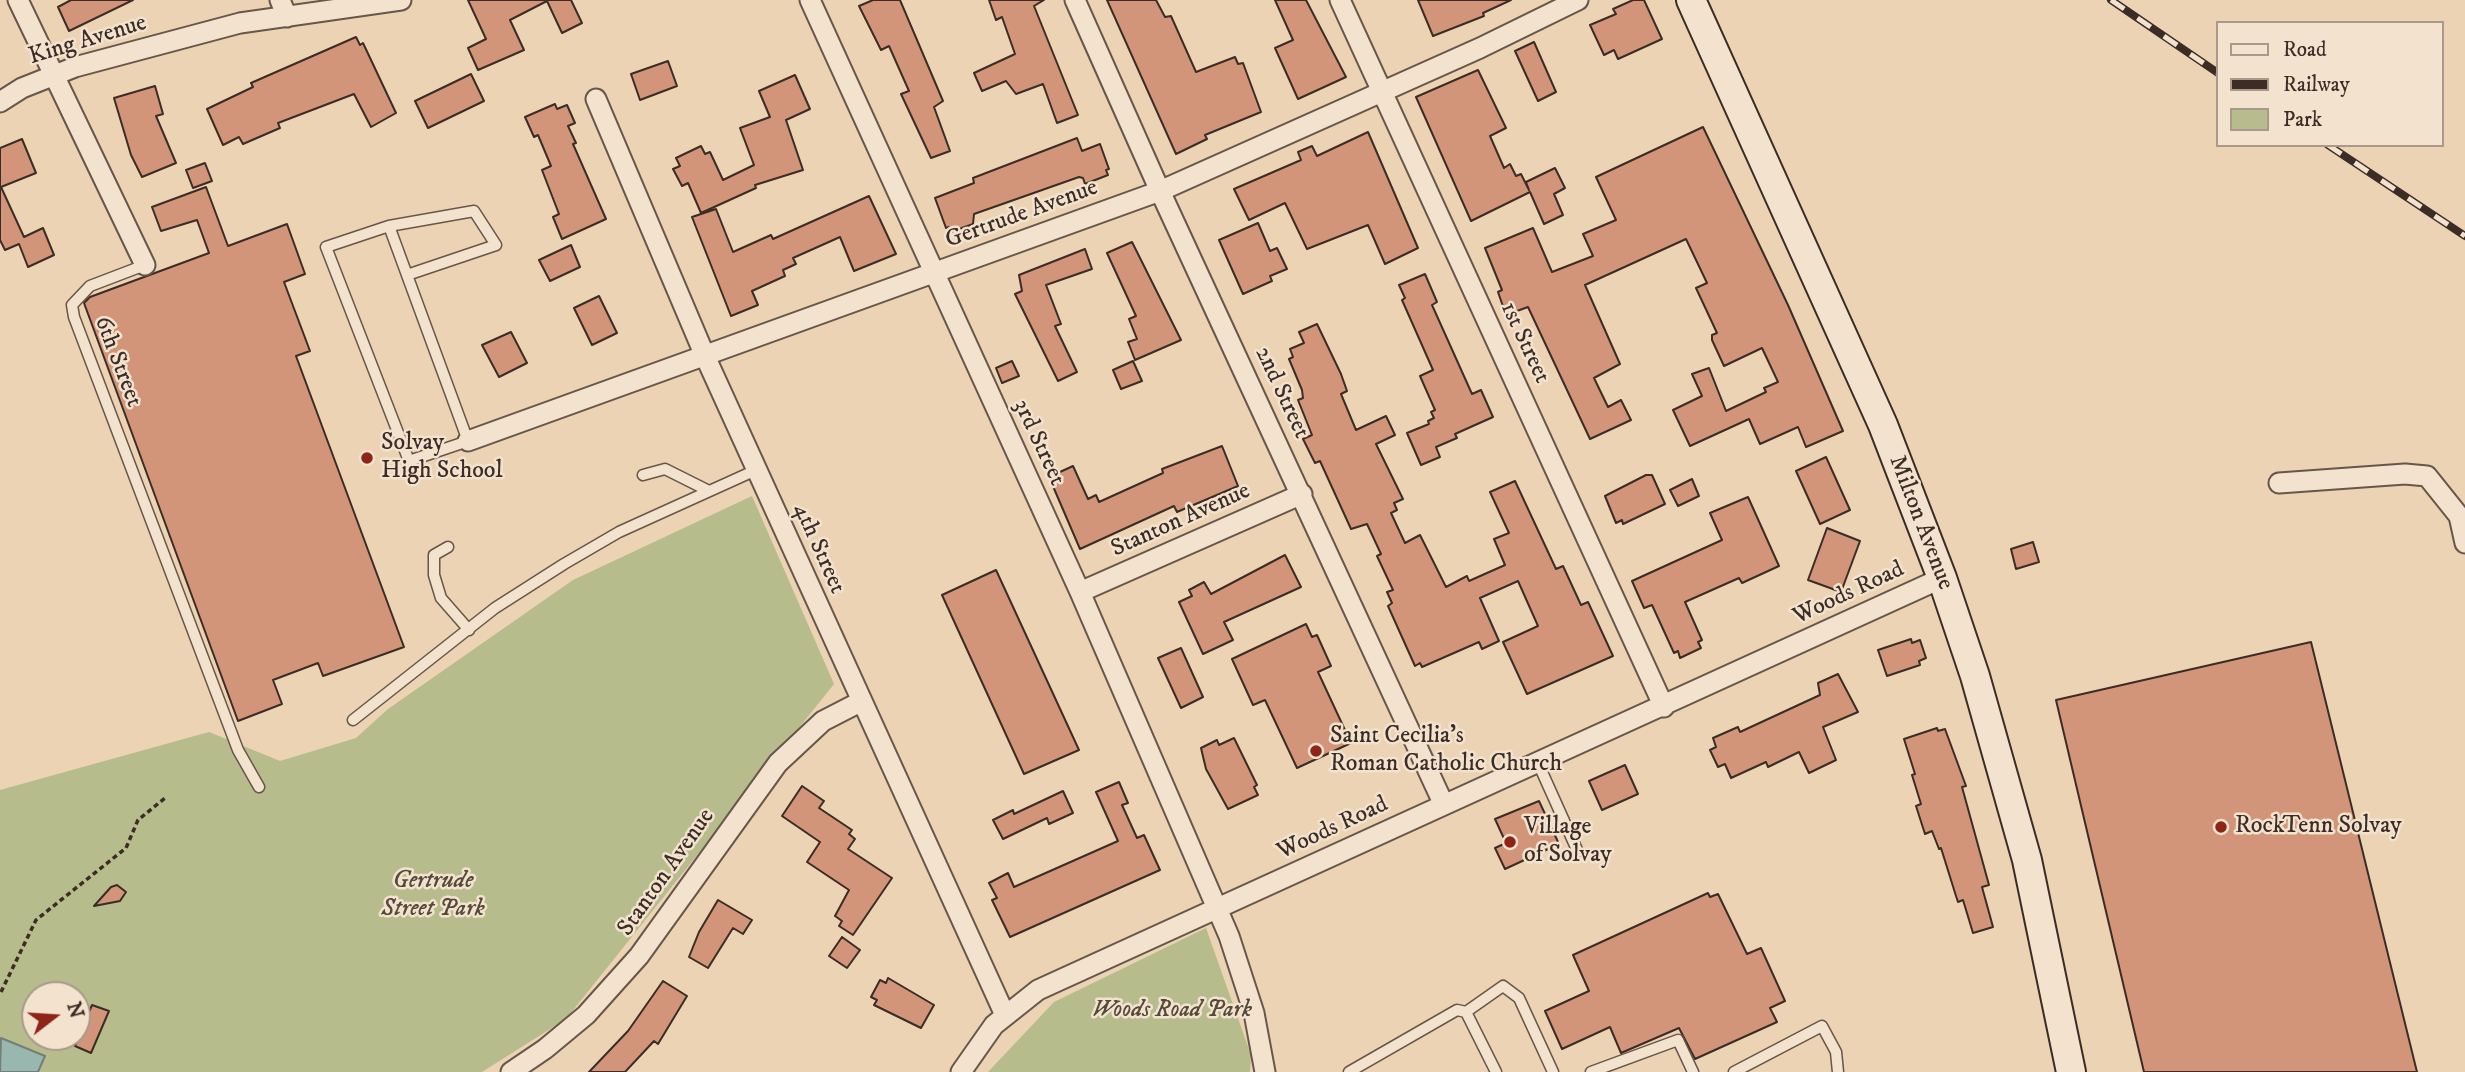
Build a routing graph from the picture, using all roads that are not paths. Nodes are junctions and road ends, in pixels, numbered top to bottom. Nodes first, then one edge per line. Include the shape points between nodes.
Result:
1 (18, 0) edge
2 (401, 0) edge
3 (810, 0) edge
4 (1076, 0) edge
5 (1339, 0) edge
6 (1578, 0) edge
7 (1691, 0) edge
8 (283, 8) edge
9 (53, 75) junction
10 (1382, 93) junction
11 (596, 99) dead end
12 (0, 102) edge
13 (1160, 191) junction
14 (389, 226) junction
15 (145, 265) joint
16 (933, 274) junction
17 (407, 275) junction
18 (705, 356) junction
19 (468, 441) junction
20 (756, 470) junction
21 (643, 475) dead end
22 (2279, 483) dead end
23 (709, 491) junction
24 (1302, 494) junction
25 (2465, 543) edge
26 (448, 547) dead end
27 (1942, 578) junction
28 (1080, 592) junction
29 (469, 630) junction
30 (860, 702) junction
31 (1664, 707) junction
32 (353, 720) dead end
33 (1538, 763) junction
34 (259, 787) dead end
35 (1444, 805) junction
36 (1578, 852) dead end
37 (1217, 909) junction
38 (1466, 1012) junction
39 (1005, 1015) junction
40 (511, 1072) edge
41 (961, 1072) edge
42 (1265, 1072) edge
43 (1349, 1072) edge
44 (1496, 1072) edge
45 (1553, 1072) edge
46 (1591, 1072) edge
47 (1693, 1072) edge
48 (1734, 1072) edge
49 (1838, 1072) edge
50 (2071, 1072) edge

1 - 9 street, 6th Street
2 - 8 street, King Avenue
3 - 16 street, 3rd Street
4 - 13 street, 2nd Street
5 - 10 street, 1st Street
6 - 10 street, Gertrude Avenue
7 - 27 main road, Milton Avenue via 1882,425
8 - 9 street, King Avenue
9 - 12 street, King Avenue
9 - 15 street, 6th Street
10 - 13 street, Gertrude Avenue
10 - 31 street, 1st Street
11 - 18 street, 4th Street
13 - 16 street, Gertrude Avenue
13 - 24 street, 2nd Street
14 - 17 lane
14 - 17 lane via 474,211 496,244
14 - 19 lane via 326,247 410,461
15 - 34 lane, 6th Street via 90,286 72,305 74,317 239,750
16 - 18 street, Gertrude Avenue
16 - 28 street, 3rd Street
17 - 19 lane
18 - 19 street, Gertrude Avenue
18 - 20 street, 4th Street
20 - 23 lane
20 - 30 street, 4th Street
21 - 23 lane via 665,469
22 - 25 street via 2427,476 2459,516
23 - 29 lane via 620,532 495,608
24 - 28 street, Stanton Avenue
24 - 35 street, 2nd Street
26 - 29 lane via 434,555 434,575 441,598
27 - 31 street, Woods Road
27 - 50 main road, Milton Avenue via 2027,860
28 - 37 street, 3rd Street
29 - 32 lane
30 - 39 street, 4th Street
30 - 40 street, Stanton Avenue via 823,721 778,763 639,956 586,1014
31 - 33 street, Woods Road
33 - 35 street, Woods Road
33 - 36 lane
35 - 37 street, Woods Road
37 - 39 street, Woods Road via 1038,990
37 - 42 street, 3rd Street via 1254,1013
38 - 43 lane via 1457,1010
38 - 44 lane
38 - 45 lane via 1503,986 1519,998
39 - 41 street, Woods Road
46 - 47 lane via 1678,1040
48 - 49 lane via 1822,1026 1836,1052

